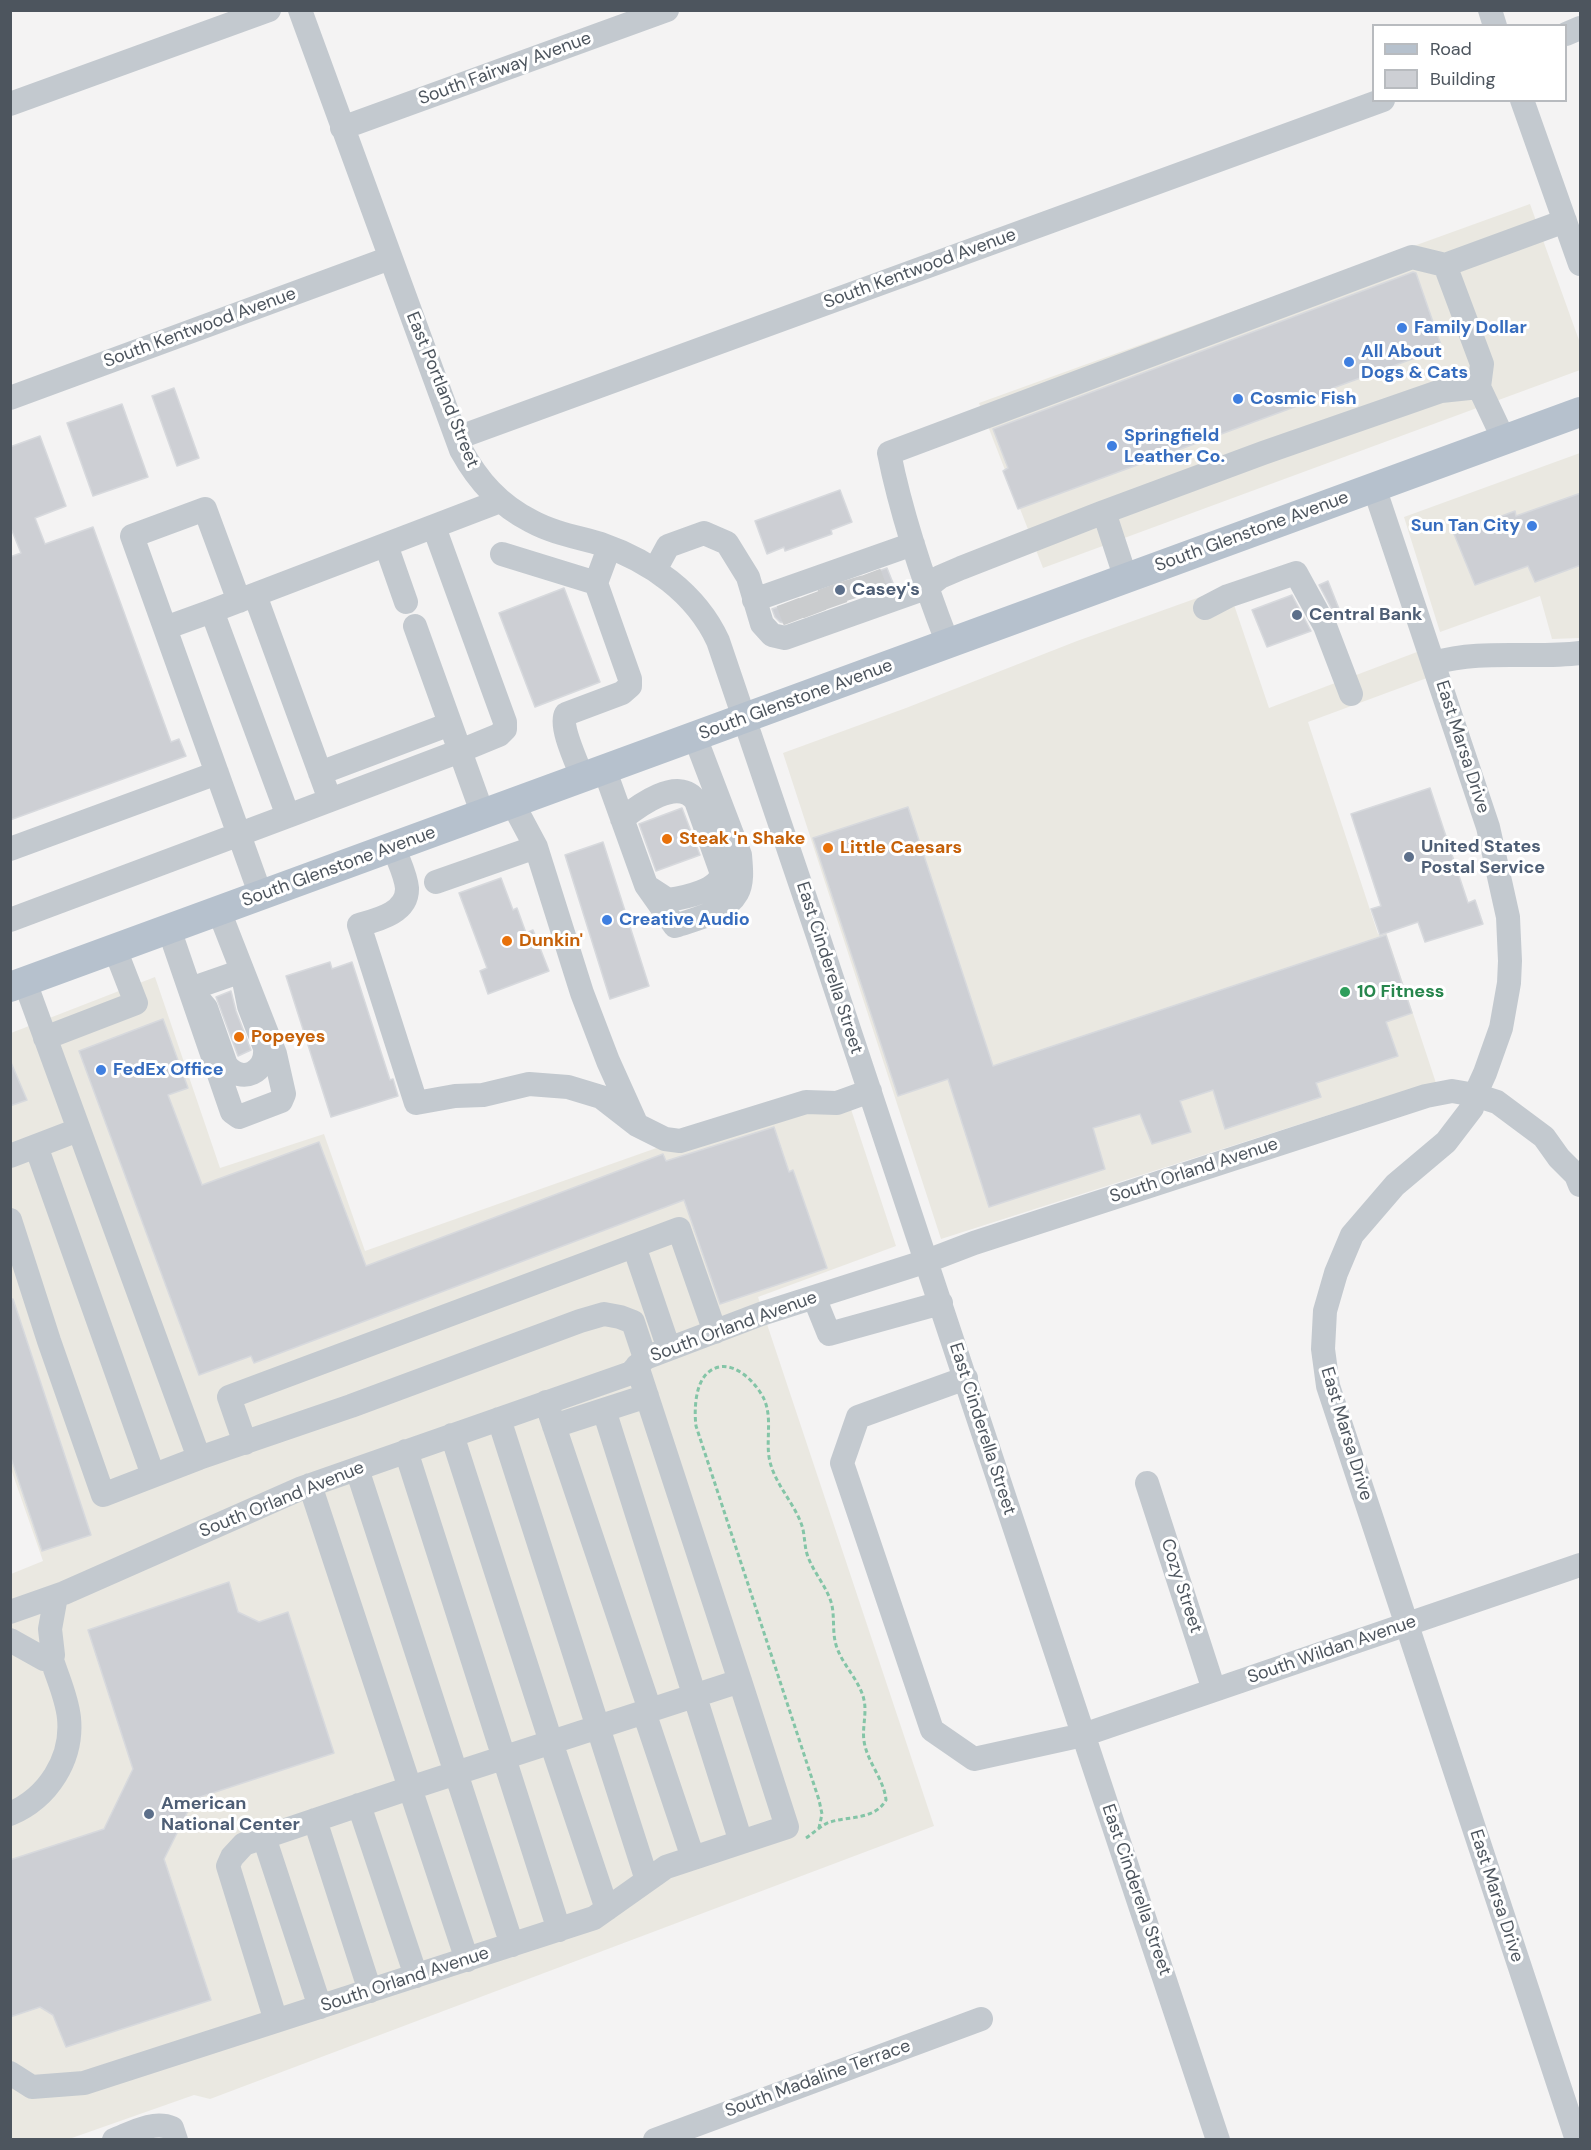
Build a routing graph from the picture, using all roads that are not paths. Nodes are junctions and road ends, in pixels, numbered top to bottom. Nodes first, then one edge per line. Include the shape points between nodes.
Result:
1 (269, 10) edge
2 (300, 10) edge
3 (667, 10) edge
4 (1581, 28) edge
5 (1567, 34) edge
6 (1378, 102) edge
7 (1523, 102) edge
8 (10, 104) edge
9 (342, 129) junction
10 (1565, 221) junction
11 (390, 258) junction
12 (1580, 260) edge
13 (1444, 265) junction
14 (1479, 387) junction
15 (10, 398) edge
16 (1581, 412) edge
17 (457, 438) junction
18 (1504, 440) junction
19 (1374, 487) junction
20 (500, 501) junction
21 (1104, 512) junction
22 (434, 526) junction
23 (913, 544) junction
24 (386, 545) junction
25 (609, 548) junction
26 (502, 554) dead end
27 (656, 570) junction
28 (1126, 579) junction
29 (596, 583) junction
30 (926, 588) junction
31 (832, 597) junction
32 (247, 598) junction
33 (754, 600) junction
34 (406, 602) dead end
35 (1205, 608) dead end
36 (212, 611) junction
37 (415, 626) dead end
38 (165, 628) junction
39 (948, 644) junction
40 (1581, 653) edge
41 (1434, 663) junction
42 (1351, 694) dead end
43 (746, 719) junction
44 (450, 724) junction
45 (695, 737) junction
46 (460, 751) junction
47 (217, 773) junction
48 (320, 773) junction
49 (594, 775) junction
50 (693, 796) junction
51 (330, 800) junction
52 (721, 803) junction
53 (513, 804) junction
54 (483, 815) junction
55 (288, 816) junction
56 (622, 819) junction
57 (239, 835) junction
58 (536, 847) junction
59 (394, 848) junction
60 (10, 849) edge
61 (436, 882) dead end
62 (645, 885) junction
63 (261, 896) junction
64 (219, 911) junction
65 (10, 920) edge
66 (169, 930) junction
67 (115, 949) junction
68 (243, 971) junction
69 (18, 984) edge
70 (190, 989) junction
71 (45, 1038) junction
72 (870, 1091) junction
73 (1474, 1095) junction
74 (637, 1125) junction
75 (78, 1130) junction
76 (36, 1146) junction
77 (10, 1156) edge
78 (1581, 1185) edge
79 (10, 1220) edge
80 (634, 1246) junction
81 (927, 1261) junction
82 (814, 1297) junction
83 (941, 1303) junction
84 (657, 1314) junction
85 (633, 1322) junction
86 (715, 1332) junction
87 (669, 1349) junction
88 (641, 1362) junction
89 (966, 1378) junction
90 (647, 1396) junction
91 (546, 1402) junction
92 (604, 1410) junction
93 (499, 1419) junction
94 (554, 1426) junction
95 (452, 1435) junction
96 (245, 1443) junction
97 (406, 1451) junction
98 (199, 1458) junction
99 (357, 1469) junction
100 (153, 1475) junction
101 (1147, 1483) dead end
102 (310, 1485) junction
103 (1581, 1566) edge
104 (56, 1596) junction
105 (10, 1612) edge
106 (1406, 1625) junction
107 (10, 1640) edge
108 (52, 1660) junction
109 (740, 1681) junction
110 (1214, 1690) junction
111 (695, 1695) junction
112 (647, 1711) junction
113 (598, 1727) junction
114 (1083, 1735) junction
115 (551, 1742) junction
116 (505, 1757) junction
117 (457, 1773) junction
118 (410, 1788) junction
119 (359, 1805) junction
120 (10, 1814) edge
121 (315, 1820) junction
122 (264, 1837) junction
123 (741, 1842) junction
124 (693, 1858) junction
125 (647, 1880) junction
126 (607, 1909) junction
127 (559, 1930) junction
128 (512, 1945) junction
129 (466, 1960) junction
130 (416, 1976) junction
131 (370, 1991) junction
132 (320, 2007) junction
133 (981, 2019) dead end
134 (276, 2021) junction
135 (10, 2073) edge
136 (114, 2139) edge
137 (176, 2139) edge
138 (655, 2139) edge
139 (1218, 2139) edge
140 (1577, 2139) edge

1 - 8 street
2 - 9 street, East Portland Street
3 - 9 street, South Fairway Avenue
4 - 5 street
6 - 17 street, South Kentwood Avenue
7 - 10 street
9 - 11 street, East Portland Street
10 - 12 street
10 - 13 street
11 - 15 street, South Kentwood Avenue
11 - 17 street, East Portland Street
13 - 14 street via 1482,364
13 - 23 street via 1412,257 889,453
14 - 18 street
14 - 21 street via 1441,391
16 - 18 main road, South Glenstone Avenue
17 - 20 street, East Portland Street via 477,477
18 - 19 main road, South Glenstone Avenue
19 - 28 main road, South Glenstone Avenue
19 - 41 street, East Marsa Drive
20 - 22 street
20 - 25 street, East Portland Street via 546,528
21 - 28 street
21 - 30 street via 961,568
22 - 24 street
22 - 46 street via 505,722 499,735
23 - 30 street
23 - 31 street
24 - 32 street
24 - 34 street
25 - 27 street, East Portland Street
25 - 29 street
26 - 29 street
27 - 33 street via 668,546 704,532 727,543 748,577
27 - 43 street, East Portland Street via 686,594 710,624
28 - 39 main road, South Glenstone Avenue
29 - 49 street via 630,686 564,718 564,728
30 - 31 street
30 - 39 street
31 - 33 street
31 - 33 street via 785,638 772,635 762,624
32 - 36 street
32 - 38 street via 204,509 132,536
32 - 48 street
35 - 42 street via 1296,573 1325,626
36 - 38 street
36 - 55 street
37 - 44 street
38 - 47 street
39 - 43 main road, South Glenstone Avenue
40 - 41 street via 1479,654
41 - 73 street, East Marsa Drive via 1488,827 1510,939 1509,983 1500,1028
43 - 45 main road, South Glenstone Avenue
43 - 72 street, East Cinderella Street
44 - 46 street
44 - 48 street
45 - 49 main road, South Glenstone Avenue
45 - 52 street
46 - 51 street
46 - 54 street
47 - 57 street
47 - 60 street
48 - 51 street
49 - 53 main road, South Glenstone Avenue
49 - 56 street
50 - 52 street
50 - 56 street via 676,792 657,796
50 - 62 street via 722,877 700,892 668,900
51 - 55 street
52 - 62 street via 740,855 737,893 725,905 675,926
53 - 54 main road, South Glenstone Avenue
53 - 58 street
54 - 59 main road, South Glenstone Avenue
55 - 57 street
56 - 62 street
57 - 63 street
57 - 65 street
58 - 61 street
58 - 74 street via 582,993
59 - 63 main road, South Glenstone Avenue
59 - 74 street via 407,889 401,905 390,915 359,925 416,1103 483,1095 529,1084 568,1087 601,1097
63 - 64 main road, South Glenstone Avenue
64 - 66 main road, South Glenstone Avenue
64 - 68 street
66 - 67 main road, South Glenstone Avenue
66 - 70 street
67 - 69 main road, South Glenstone Avenue
67 - 71 street via 136,1003
68 - 70 street
68 - 70 street via 249,1006 265,1048 264,1061 253,1073 238,1075 226,1065 207,1008
68 - 70 street via 275,1054 284,1095 280,1101 239,1117 232,1112
69 - 71 street
71 - 75 street
72 - 74 street via 837,1103 806,1102 680,1142
72 - 81 street, East Cinderella Street
73 - 78 street, South Orland Avenue via 1507,1108 1544,1137
73 - 81 street, South Orland Avenue via 1452,1091 1426,1096
73 - 106 street, East Marsa Drive via 1472,1108 1446,1142 1395,1185 1352,1235 1325,1311 1323,1349 1328,1386
75 - 76 street
75 - 98 street
76 - 77 street
76 - 100 street
79 - 100 street via 103,1495
80 - 84 street
80 - 86 street via 679,1229
80 - 96 street via 230,1397
81 - 82 street, South Orland Avenue
81 - 83 street, East Cinderella Street
82 - 83 street via 829,1334
82 - 86 street, South Orland Avenue
83 - 89 street, East Cinderella Street
84 - 85 street
84 - 87 street
85 - 88 street
85 - 96 street via 604,1314
86 - 87 street, South Orland Avenue
87 - 88 street, South Orland Avenue
88 - 90 street
88 - 91 street, South Orland Avenue via 631,1373
89 - 114 street, East Cinderella Street
89 - 114 street, South Wildan Avenue via 858,1417 842,1463 932,1730 975,1759
90 - 92 street
90 - 109 street
91 - 93 street, South Orland Avenue
91 - 94 street
92 - 94 street
92 - 111 street
93 - 95 street, South Orland Avenue
93 - 113 street
94 - 112 street
95 - 97 street, South Orland Avenue
95 - 115 street
96 - 98 street
97 - 99 street, South Orland Avenue
97 - 116 street
98 - 100 street
99 - 102 street, South Orland Avenue
99 - 117 street
101 - 110 street, Cozy Street
102 - 104 street, South Orland Avenue
102 - 118 street
103 - 106 street, South Wildan Avenue
104 - 105 street, South Orland Avenue
104 - 108 street via 50,1629
106 - 110 street, South Wildan Avenue
106 - 140 street, East Marsa Drive
107 - 108 street
108 - 120 street via 69,1719 62,1765 49,1785 23,1809
109 - 111 street
109 - 123 street, South Orland Avenue via 787,1827
110 - 114 street, South Wildan Avenue
111 - 112 street
111 - 123 street
112 - 113 street
112 - 124 street
113 - 115 street
113 - 125 street
114 - 139 street, East Cinderella Street
115 - 116 street
115 - 126 street
116 - 117 street
116 - 127 street
117 - 118 street
117 - 128 street
118 - 119 street
118 - 129 street
119 - 121 street
119 - 130 street
121 - 122 street
121 - 131 street
122 - 132 street
122 - 134 street via 244,1844 228,1866
123 - 124 street, South Orland Avenue
124 - 125 street, South Orland Avenue via 666,1867
125 - 126 street, South Orland Avenue
126 - 127 street, South Orland Avenue via 594,1918
127 - 128 street, South Orland Avenue
128 - 129 street, South Orland Avenue
129 - 130 street, South Orland Avenue
130 - 131 street, South Orland Avenue
131 - 132 street, South Orland Avenue
132 - 134 street, South Orland Avenue
133 - 138 street, South Madaline Terrace
134 - 135 street, South Orland Avenue via 84,2083 32,2087
136 - 137 street via 165,2125 172,2128

